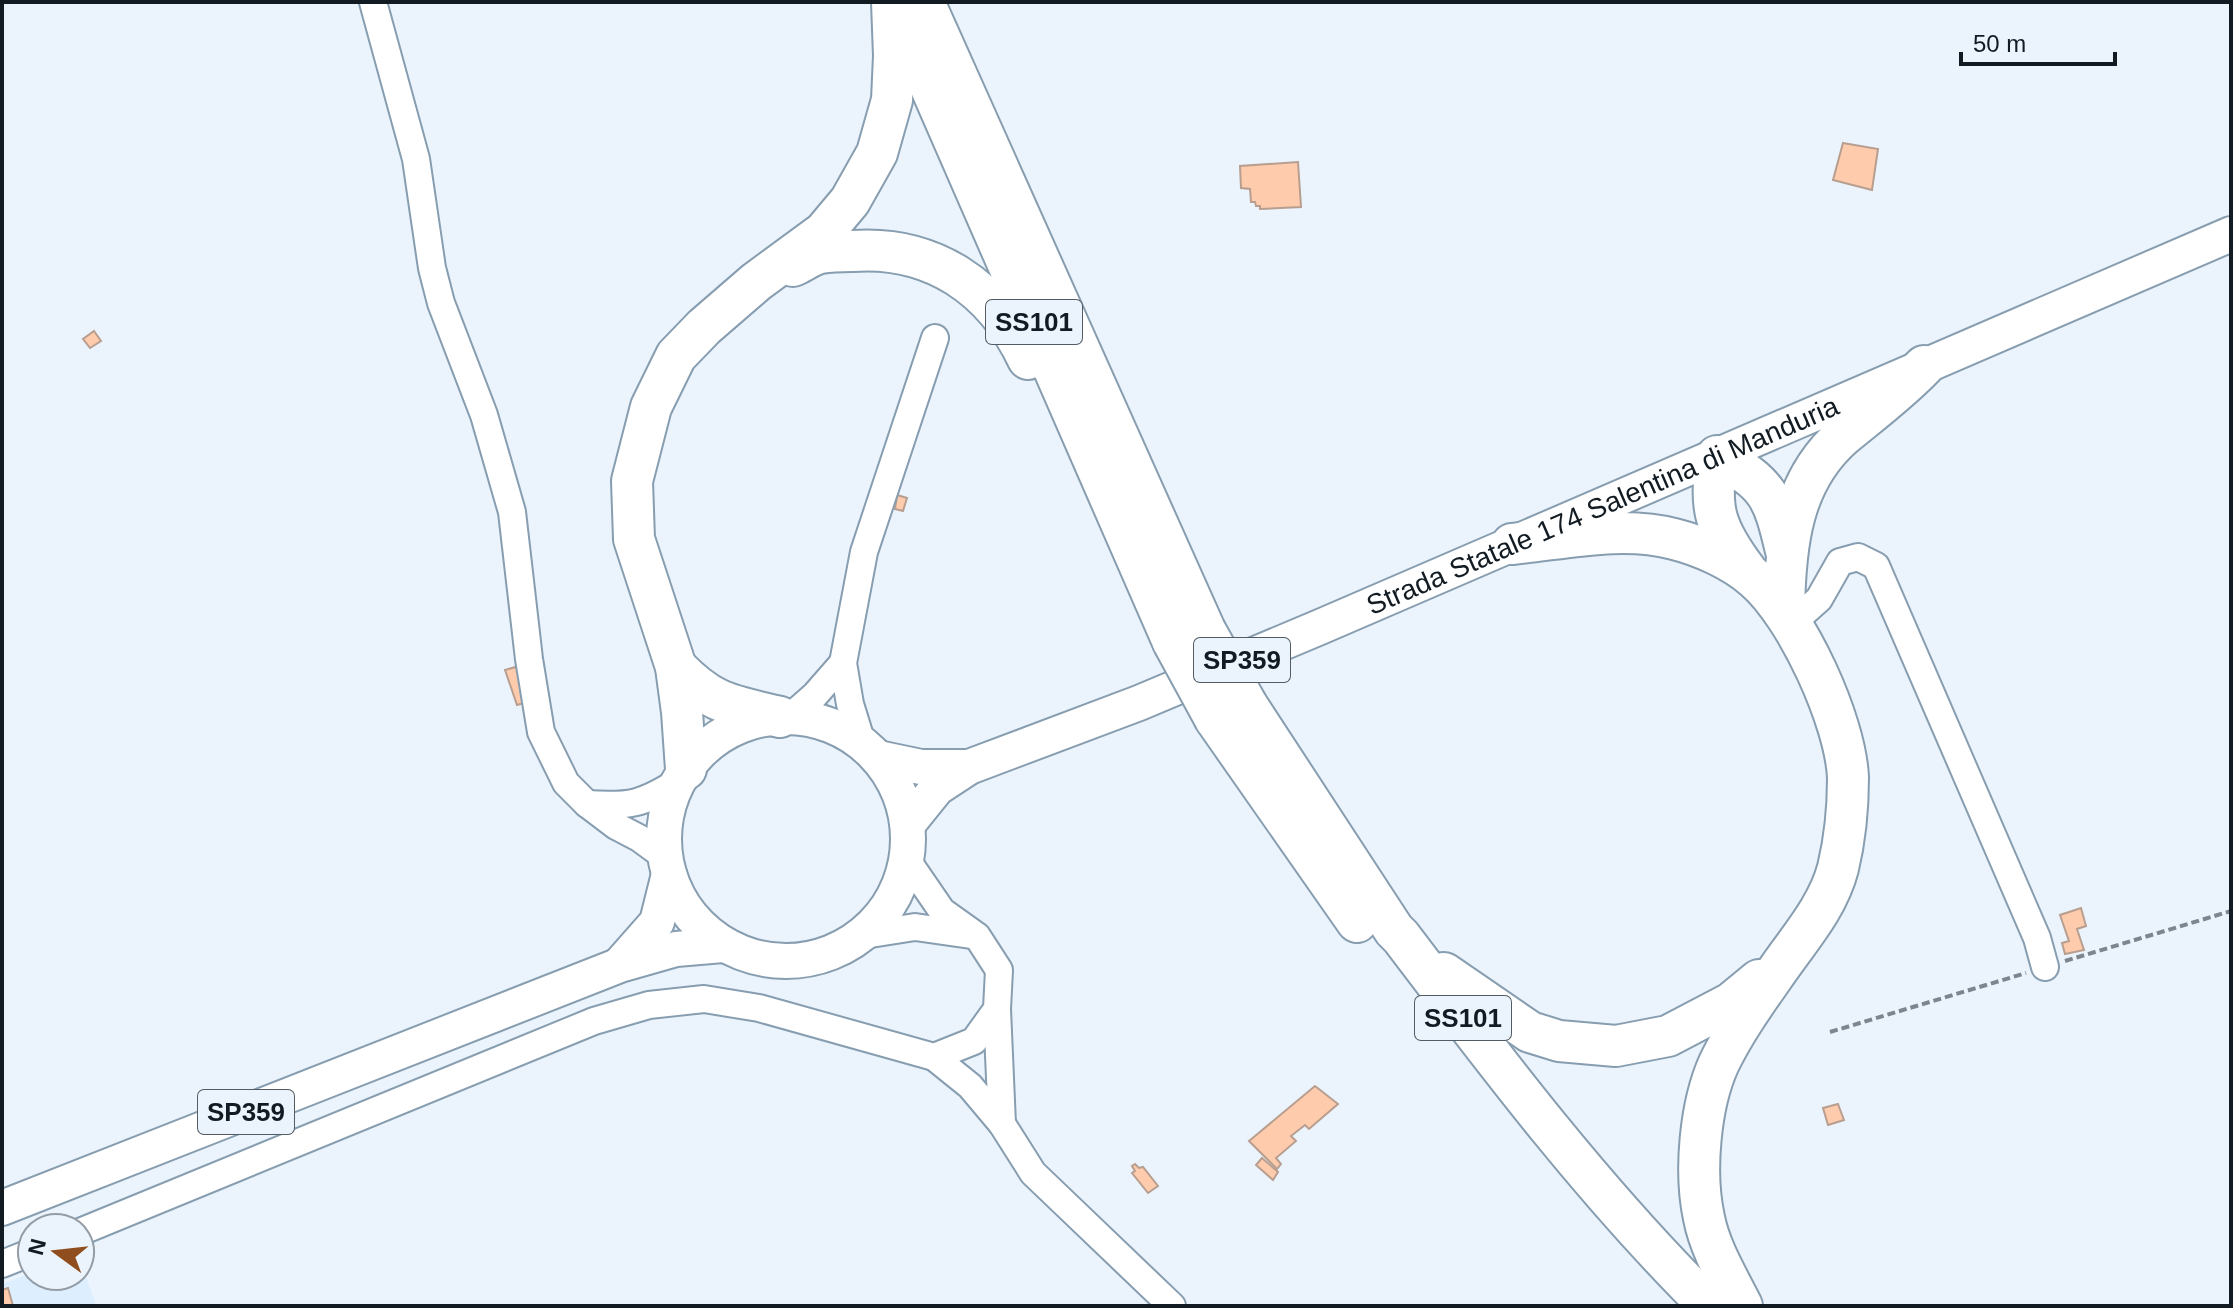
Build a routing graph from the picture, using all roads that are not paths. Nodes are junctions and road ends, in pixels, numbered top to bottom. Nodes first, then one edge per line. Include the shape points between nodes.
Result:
1 (373, 2) edge
2 (893, 2) edge
3 (924, 2) edge
4 (2231, 234) edge
5 (756, 282) junction
6 (935, 338) dead end
7 (1924, 366) junction
8 (1717, 456) junction
9 (1103, 479) junction
10 (1512, 544) junction
11 (1786, 551) junction
12 (1750, 575) junction
13 (1788, 618) junction
14 (1189, 636) junction
15 (843, 663) junction
16 (676, 667) junction
17 (1231, 712) junction
18 (785, 717) junction
19 (870, 750) junction
20 (969, 767) junction
21 (682, 775) junction
22 (587, 804) junction
23 (908, 824) junction
24 (907, 860) junction
25 (667, 866) junction
26 (864, 935) junction
27 (977, 936) junction
28 (1401, 937) junction
29 (723, 945) junction
30 (1784, 961) junction
31 (620, 965) junction
32 (2045, 967) dead end
33 (997, 1009) junction
34 (934, 1057) junction
35 (1002, 1124) junction
36 (2, 1208) edge
37 (96, 1225) edge
38 (1172, 1306) edge
39 (1674, 1306) edge
40 (1709, 1306) edge
41 (1742, 1306) edge

1 - 22 street via 416,159 441,303 484,415 512,512 541,732 566,783
2 - 5 highway via 892,100 877,153 850,201 824,232
2 - 9 highway, SS101
3 - 14 highway, SS101
4 - 7 main road, Strada Statale 174 Salentina di Manduria / SP359
5 - 9 highway via 821,253 876,249 925,258 973,286 1014,329 1056,416
5 - 16 highway via 676,356 651,407 632,481 634,539
6 - 15 street via 864,552
7 - 8 main road, Strada Statale 174 Salentina di Manduria / SP359
7 - 11 highway via 1842,437 1812,472
8 - 10 main road, Strada Statale 174 Salentina di Manduria / SP359
8 - 11 highway via 1748,472 1768,491
8 - 12 highway via 1713,508 1731,550
9 - 14 highway, SS101
10 - 12 highway via 1632,532 1704,548
10 - 20 main road, Strada Statale 174 Salentina di Manduria / SP359 via 1139,703
11 - 13 highway
12 - 13 highway
13 - 30 highway via 1815,668 1838,729 1848,775 1838,870 1820,910
13 - 32 street via 1819,599 1840,562 1858,557 1876,566
14 - 17 highway, SS101, bridge
15 - 18 street via 815,695
15 - 19 street via 850,704
16 - 18 highway via 696,688 722,703
16 - 21 highway
17 - 28 highway, SS101
17 - 39 highway, SS101 via 1397,977 1519,1132
18 - 19 main road via 828,724
18 - 21 main road via 758,720 718,738
19 - 20 main road, Strada Statale 174 Salentina di Manduria / SP359 via 921,767
19 - 23 main road via 898,789
20 - 23 main road, Strada Statale 174 Salentina di Manduria / SP359 via 937,788
21 - 22 street via 651,799 616,806
21 - 25 main road via 667,810
22 - 25 street via 639,838
23 - 24 main road
24 - 26 main road via 884,913
24 - 27 street via 942,911
25 - 29 main road via 681,902
25 - 31 main road, SP359 via 657,922
26 - 27 street via 915,927
26 - 29 main road via 839,951 810,960 751,957
27 - 33 street via 999,970
28 - 30 highway via 1458,985 1530,1032 1559,1041 1616,1046 1668,1036 1731,1003
28 - 40 highway, SS101 via 1535,1113
29 - 31 main road, SP359 via 676,949
30 - 41 highway via 1718,1065 1701,1134 1704,1218
31 - 36 main road, SP359
33 - 34 street via 974,1041
33 - 35 street
34 - 35 street via 970,1086
34 - 37 street via 759,1008 704,999 649,1005 594,1021
35 - 38 street via 1033,1173

